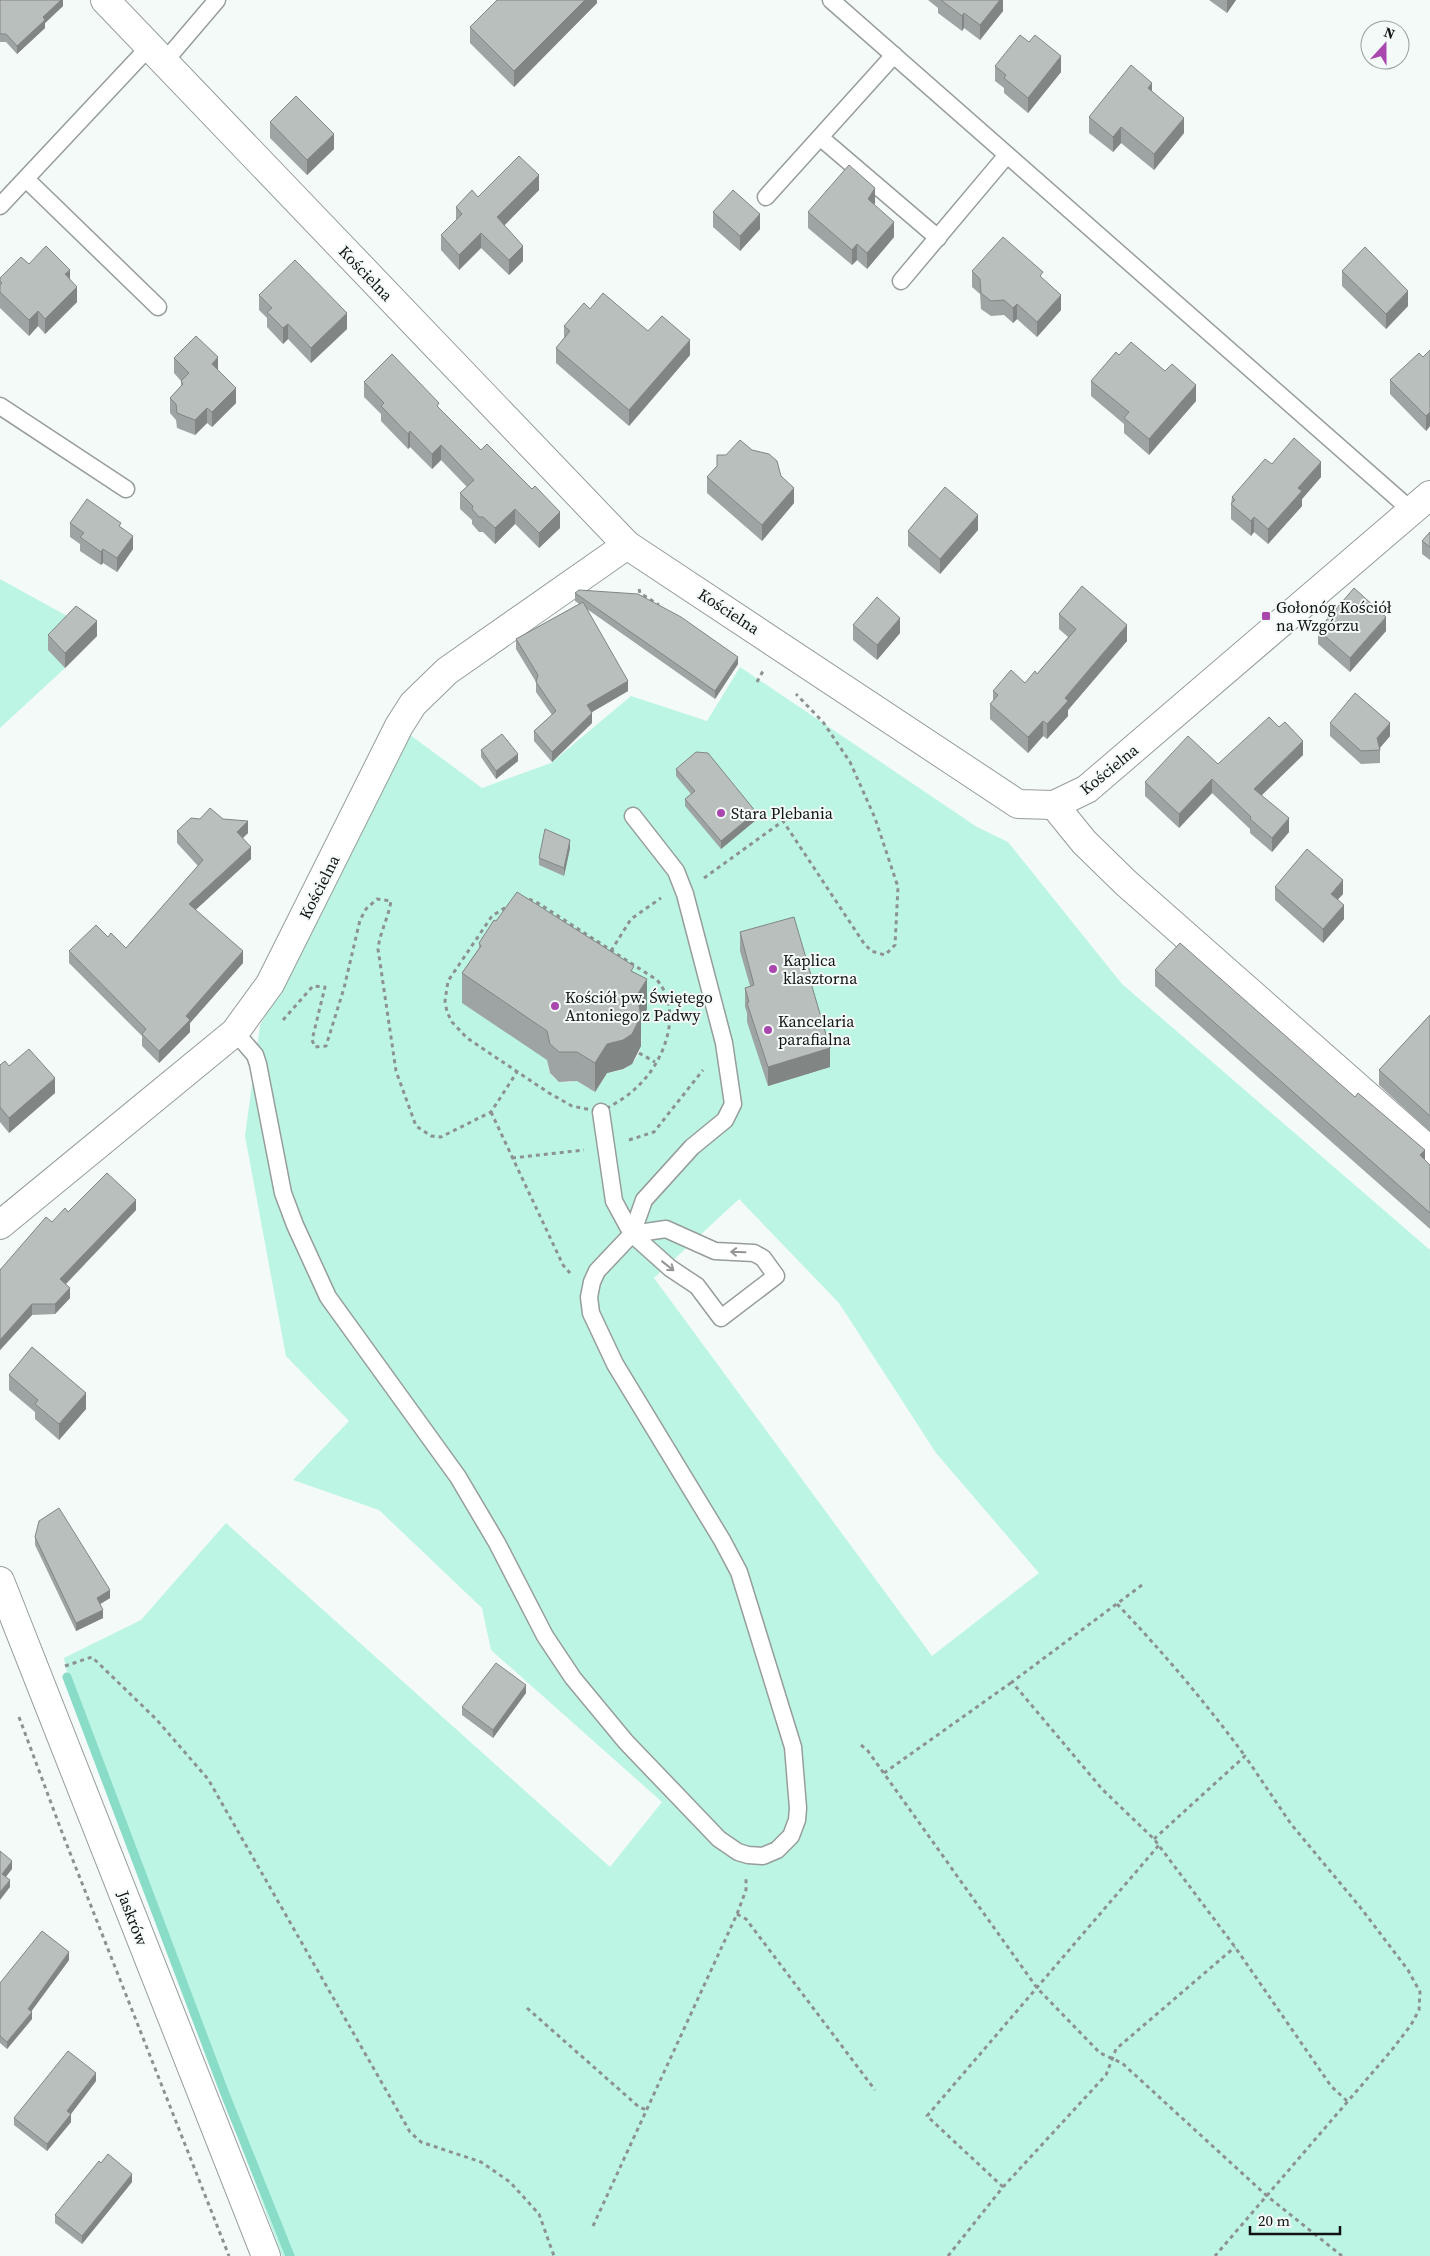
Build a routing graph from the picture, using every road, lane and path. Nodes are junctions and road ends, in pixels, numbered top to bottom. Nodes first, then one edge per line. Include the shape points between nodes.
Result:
1 (105, 0) edge
2 (217, 0) edge
3 (831, 0) edge
4 (157, 54) junction
5 (894, 55) junction
6 (821, 138) junction
7 (1007, 155) junction
8 (26, 179) junction
9 (766, 197) dead end
10 (0, 206) edge
11 (938, 238) junction
12 (901, 281) dead end
13 (158, 307) dead end
14 (0, 406) edge
15 (126, 489) dead end
16 (1421, 503) edge
17 (627, 545) junction
18 (770, 676) dead end
19 (757, 682) dead end
20 (792, 690) dead end
21 (1054, 805) junction
22 (632, 816) dead end
23 (685, 894) junction
24 (662, 898) dead end
25 (589, 935) junction
26 (584, 943) edge
27 (470, 948) junction
28 (612, 950) junction
29 (476, 952) edge
30 (280, 1023) dead end
31 (235, 1032) junction
32 (724, 1043) junction
33 (640, 1053) dead end
34 (655, 1062) junction
35 (517, 1072) junction
36 (491, 1112) junction
37 (601, 1112) junction
38 (607, 1147) junction
39 (1430, 1151) edge
40 (512, 1158) junction
41 (0, 1225) edge
42 (632, 1234) junction
43 (589, 1297) junction
44 (1142, 1584) dead end
45 (2, 1593) edge
46 (1117, 1604) junction
47 (38, 1676) junction
48 (1012, 1682) junction
49 (17, 1710) dead end
50 (861, 1745) dead end
51 (1245, 1756) junction
52 (884, 1773) junction
53 (1154, 1839) junction
54 (1159, 1845) junction
55 (748, 1855) junction
56 (737, 1914) junction
57 (1235, 1947) junction
58 (1036, 1988) junction
59 (527, 2008) dead end
60 (1111, 2059) junction
61 (875, 2090) dead end
62 (1347, 2101) junction
63 (647, 2110) junction
64 (1003, 2187) junction
65 (1267, 2196) junction
66 (593, 2226) dead end
67 (229, 2256) edge
68 (266, 2256) edge
69 (554, 2256) edge
70 (948, 2256) edge
71 (1215, 2256) edge
72 (1342, 2256) edge

1 - 4 street, Kościelna
2 - 4 lane
3 - 5 lane
4 - 8 lane
4 - 17 street, Kościelna
5 - 6 lane
5 - 7 lane
6 - 9 lane
6 - 11 lane
7 - 11 lane
7 - 16 lane
8 - 10 lane
8 - 13 lane
11 - 12 lane
14 - 15 lane
16 - 21 street, Kościelna via 1087,788
17 - 21 street, Kościelna via 1005,798 1030,806
17 - 31 street, Kościelna via 447,671 414,704 399,726 270,984
18 - 19 path via 762,672
20 - 23 path via 823,722 850,762 875,818 898,887 895,946 885,954 872,951 863,942 783,821
21 - 39 street via 1084,842 1126,883
22 - 23 lane via 676,871
23 - 32 lane
24 - 28 path via 631,918
25 - 26 path
25 - 27 path via 538,902 517,900 492,916
25 - 28 path
27 - 29 path
27 - 35 path via 448,981 445,992 447,1012 463,1034
28 - 34 path via 657,980 665,989 671,1020 665,1044
30 - 36 path via 313,986 325,987 312,1040 315,1047 326,1046 360,920 377,899 391,901 378,950 396,1071 416,1126 431,1136 441,1137
31 - 41 street, Kościelna
31 - 55 lane via 258,1064 283,1193 306,1252 331,1301 458,1477 546,1636 573,1678 614,1729 705,1825 729,1846
32 - 38 path via 654,1132
32 - 42 lane via 733,1104 725,1120 692,1147 644,1200
33 - 34 path
34 - 37 path via 636,1089
35 - 36 path
35 - 37 path via 572,1106
36 - 40 path
37 - 38 lane
38 - 40 path
38 - 42 lane via 614,1201
40 - 43 path via 564,1265
42 -> 42 lane via 670,1268 697,1286 721,1318 776,1276 763,1258 754,1253 715,1251 666,1229
42 - 43 lane via 597,1271
43 - 55 lane via 591,1313 615,1364 737,1567 793,1747 798,1796 795,1828 784,1844 770,1854
44 - 46 path
45 - 47 street, Jaskrów
46 - 48 path
46 - 51 path via 1162,1652
47 - 68 street, Jaskrów
47 - 69 path via 92,1657 156,1719 208,1779 410,2132 421,2142 481,2162 510,2182 540,2214
48 - 52 path
48 - 53 path via 1102,1789
49 - 67 path
50 - 52 path
51 - 53 path
51 - 62 path via 1291,1824 1360,1907 1408,1970 1420,1992 1419,2010 1411,2025
52 - 58 path
53 - 54 path
54 - 57 path
54 - 58 path
55 - 56 path via 746,1890
56 - 61 path via 746,1919
56 - 63 path
57 - 60 path via 1116,2049
57 - 62 path via 1290,2029
58 - 60 path via 1100,2053
58 - 64 path via 927,2116
59 - 63 path via 639,2107
60 - 64 path via 1106,2075
60 - 65 path via 1122,2063
62 - 65 path
63 - 66 path
64 - 70 path
65 - 71 path
65 - 72 path

